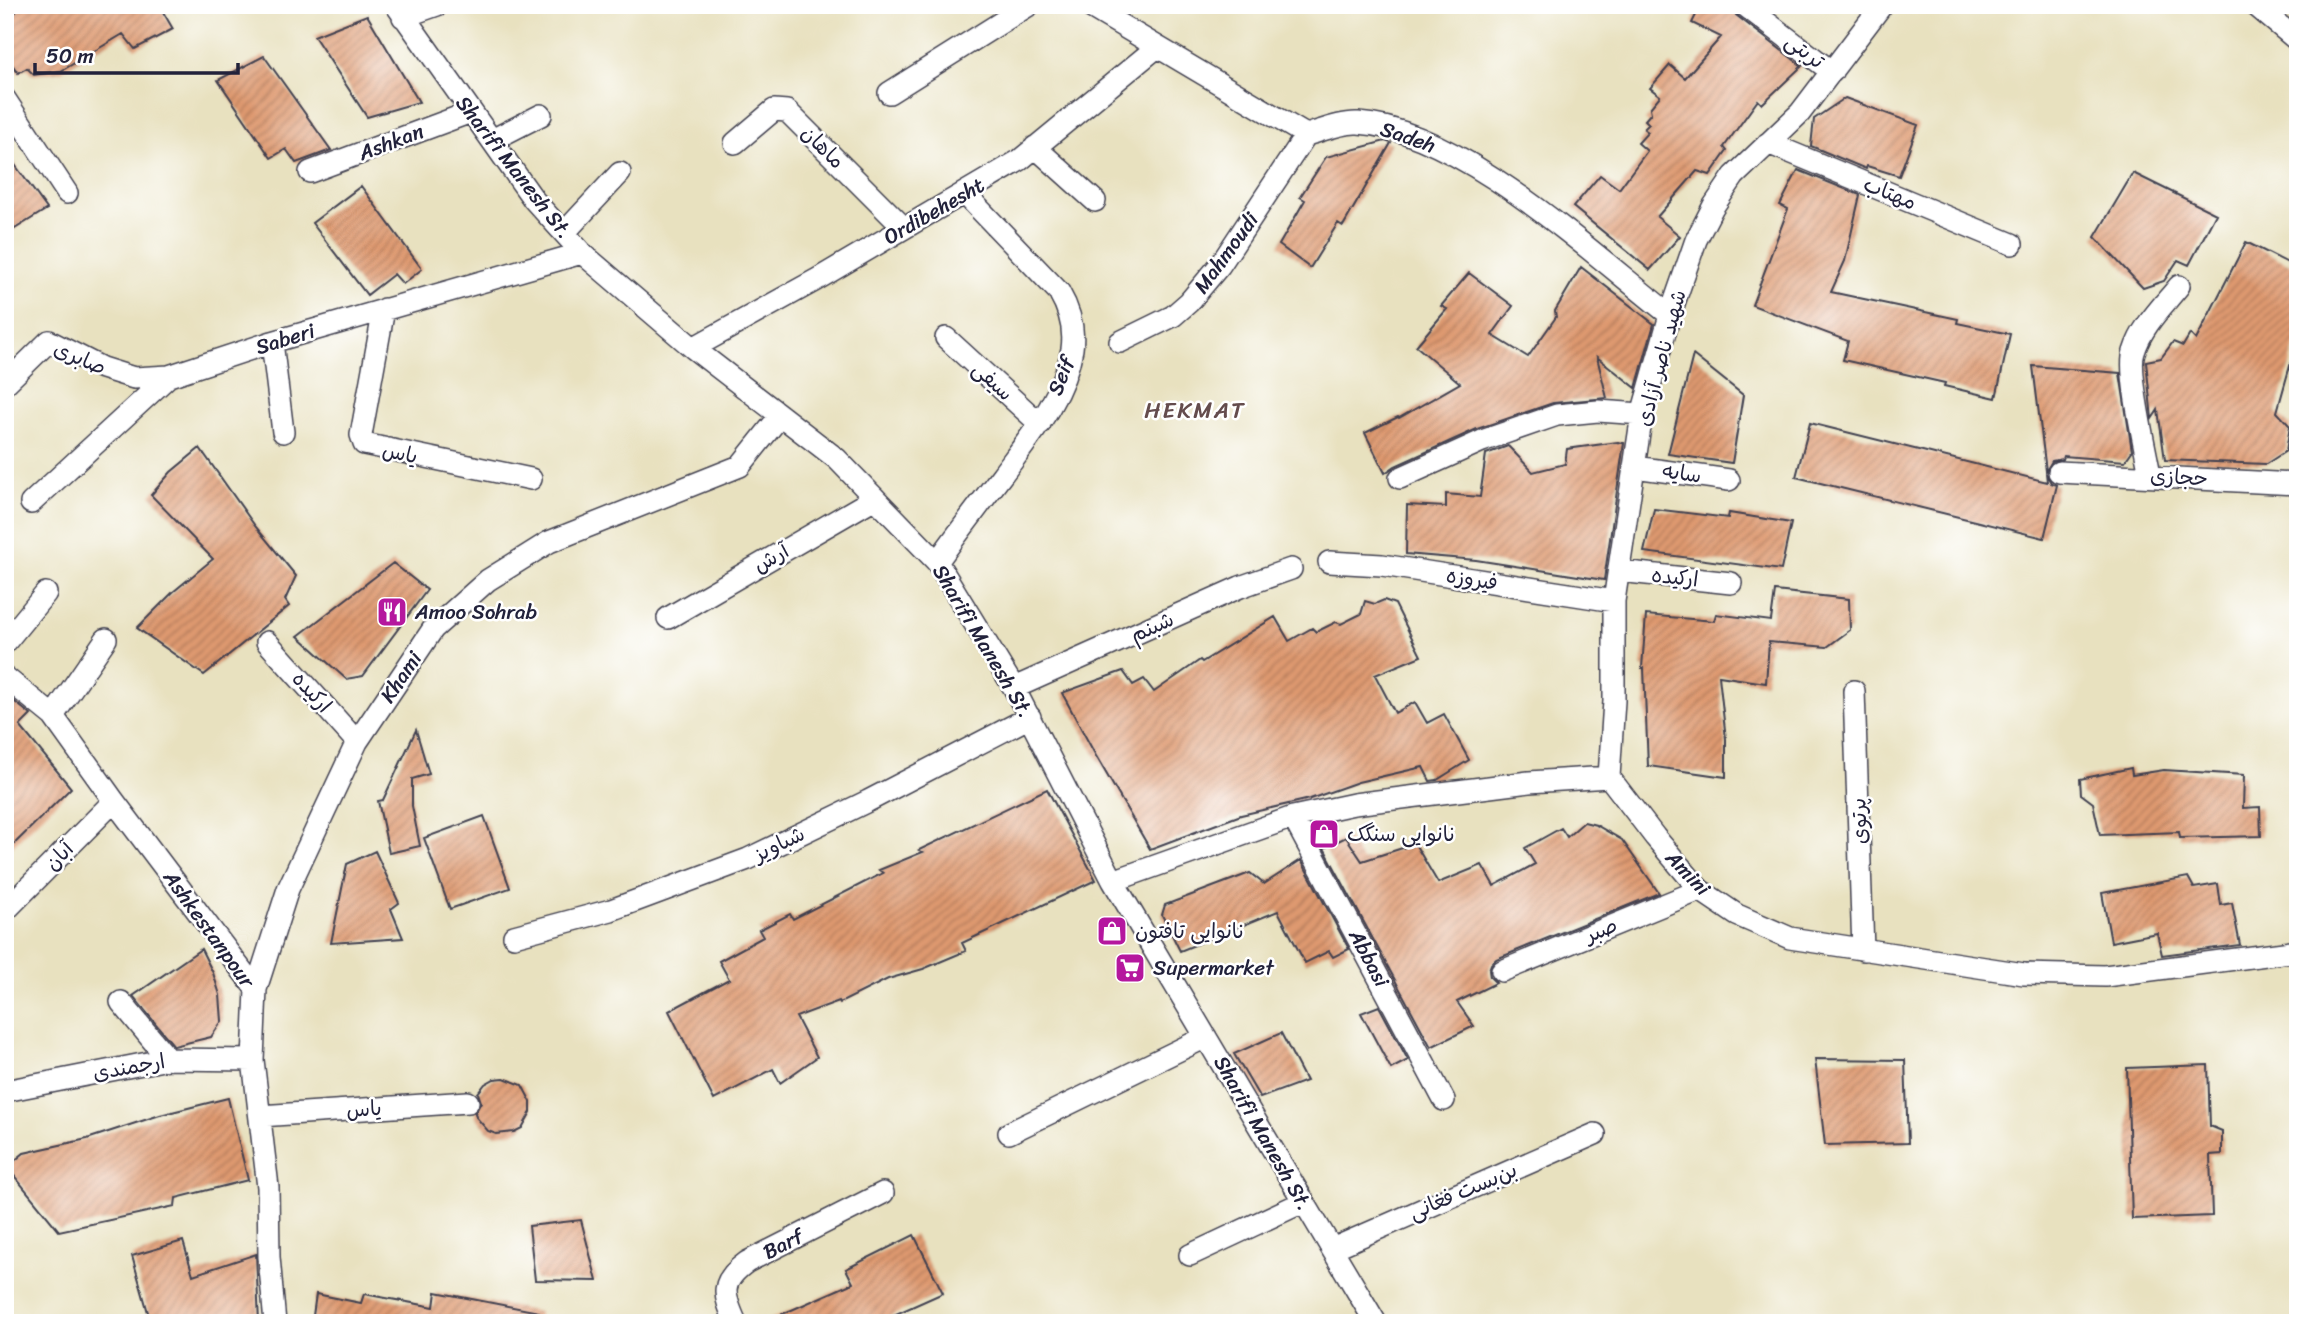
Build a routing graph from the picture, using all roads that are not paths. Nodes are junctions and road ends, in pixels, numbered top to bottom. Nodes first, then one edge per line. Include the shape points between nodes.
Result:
1 (437, 5) edge
2 (1029, 5) edge
3 (1087, 5) edge
4 (1744, 5) edge
5 (1882, 5) edge
6 (2255, 5) edge
7 (400, 11) edge
8 (2298, 41) edge
9 (1156, 48) junction
10 (1832, 72) junction
11 (888, 93) dead end
12 (5, 99) edge
13 (471, 112) junction
14 (541, 116) dead end
15 (1306, 135) junction
16 (492, 140) junction
17 (735, 143) dead end
18 (1768, 143) junction
19 (1035, 147) junction
20 (310, 172) dead end
21 (620, 173) dead end
22 (68, 193) dead end
23 (965, 194) junction
24 (1095, 201) dead end
25 (904, 228) junction
26 (564, 233) junction
27 (2012, 243) dead end
28 (582, 253) junction
29 (2179, 286) dead end
30 (384, 309) junction
31 (1670, 315) junction
32 (946, 338) dead end
33 (272, 342) junction
34 (1120, 342) dead end
35 (693, 348) junction
36 (169, 376) junction
37 (5, 384) edge
38 (1642, 414) junction
39 (780, 416) junction
40 (1040, 424) junction
41 (283, 432) dead end
42 (1635, 467) junction
43 (2059, 472) dead end
44 (2150, 475) junction
45 (1400, 478) dead end
46 (531, 480) dead end
47 (1729, 480) dead end
48 (2298, 484) edge
49 (875, 498) junction
50 (31, 503) dead end
51 (937, 562) junction
52 (1329, 562) dead end
53 (1291, 569) dead end
54 (1619, 571) junction
55 (1731, 583) dead end
56 (46, 593) dead end
57 (1615, 601) junction
58 (668, 618) dead end
59 (106, 639) dead end
60 (5, 642) edge
61 (267, 642) dead end
62 (5, 677) edge
63 (1014, 688) junction
64 (1854, 691) dead end
65 (53, 716) junction
66 (1030, 717) junction
67 (356, 742) junction
68 (1609, 777) junction
69 (114, 801) junction
70 (1293, 817) junction
71 (1112, 881) junction
72 (1700, 890) junction
73 (5, 911) edge
74 (514, 936) dead end
75 (1863, 950) junction
76 (2298, 951) edge
77 (1502, 971) dead end
78 (256, 989) junction
79 (121, 1002) dead end
80 (1206, 1037) junction
81 (168, 1059) junction
82 (253, 1060) junction
83 (5, 1091) edge
84 (1444, 1100) dead end
85 (468, 1102) dead end
86 (260, 1116) junction
87 (1009, 1133) dead end
88 (1595, 1134) dead end
89 (883, 1193) dead end
90 (1303, 1202) junction
91 (1332, 1248) junction
92 (1190, 1255) dead end
93 (275, 1323) edge
94 (736, 1323) edge
95 (1376, 1323) edge

1 - 7 street
2 - 11 street
3 - 9 street
4 - 10 street, تربتی
5 - 10 street, شهید ناصر آزادی
6 - 8 street
7 - 13 street, Sharifi Manesh St.
9 - 15 street
9 - 19 street, Ordibehesht
10 - 18 street, شهید ناصر آزادی via 1800,113
12 - 22 street
13 - 16 street, Sharifi Manesh St.
13 - 20 street, Ashkan
14 - 16 street
15 - 31 street, Sadeh via 1355,122 1394,129 1449,151 1524,198
15 - 34 street, Mahmoudi via 1220,265 1189,302 1173,316
16 - 26 street, Sharifi Manesh St. via 534,200
17 - 25 street, ماهان via 774,110 787,111
18 - 27 street, مهتاب
18 - 31 street, شهید ناصر آزادی via 1734,176 1713,207 1696,240
19 - 23 street, Ordibehesht
19 - 24 street
21 - 26 street
23 - 25 street, Ordibehesht
23 - 40 street, Seif via 1059,292 1072,323 1072,348 1062,383
25 - 35 street, Ordibehesht
26 - 28 street, Sharifi Manesh St.
28 - 30 street, Saberi
28 - 35 street, Sharifi Manesh St.
29 - 44 street via 2144,328 2132,355
30 - 33 street, Saberi
30 - 46 street, یاس via 361,435 364,444
31 - 38 street, شهید ناصر آزادی
32 - 40 street, سیفی
33 - 36 street, Saberi
33 - 41 street
35 - 39 street, Sharifi Manesh St.
36 - 37 street, صابری via 134,378 102,368 50,341
36 - 50 street, Saberi
38 - 42 street, شهید ناصر آزادی
38 - 45 street via 1598,411 1557,415 1482,441
39 - 49 street, Sharifi Manesh St. via 837,460
39 - 67 street, Khami via 740,466 550,542 488,580 433,629
40 - 51 street, Seif
42 - 47 street, سایه
42 - 54 street, شهید ناصر آزادی
43 - 44 street, حجازی
44 - 48 street, حجازی
49 - 51 street, Sharifi Manesh St.
49 - 58 street, آرش
51 - 63 street, Sharifi Manesh St.
52 - 57 street, فیروزه via 1382,565
53 - 63 street, شبنم via 1240,587
54 - 55 street, ارکیده
54 - 57 street, شهید ناصر آزادی
56 - 60 street
57 - 68 street, شهید ناصر آزادی
59 - 65 street
61 - 67 street, ارکیده
62 - 65 street, Ashkestanpour
63 - 66 street, Sharifi Manesh St.
64 - 75 street, پرتوی
65 - 69 street, Ashkestanpour
66 - 71 street, Sharifi Manesh St.
66 - 74 street, شباویز via 748,859 611,910
67 - 78 street, Khami via 288,889
68 - 70 street via 1406,796
68 - 72 street, Amini
69 - 73 street, آبان
69 - 78 street, Ashkestanpour
70 - 71 street
70 - 84 street, Abbasi
71 - 80 street, Sharifi Manesh St.
72 - 75 street, Amini via 1737,915 1790,938
72 - 77 street, صبر
75 - 76 street, Amini via 2024,974 2105,976
78 - 82 street, Ashkestanpour
79 - 81 street
80 - 87 street
80 - 90 street, Sharifi Manesh St.
81 - 82 street, ارجمندی
81 - 83 street, ارجمندی
82 - 86 street, Ashkestanpour
85 - 86 street, یاس
86 - 93 street, Ashkestanpour
88 - 91 street, بن‌بست فغانی
89 - 94 street, Barf via 732,1273 726,1302
90 - 91 street, Sharifi Manesh St.
90 - 92 street
91 - 95 street, Sharifi Manesh St.

